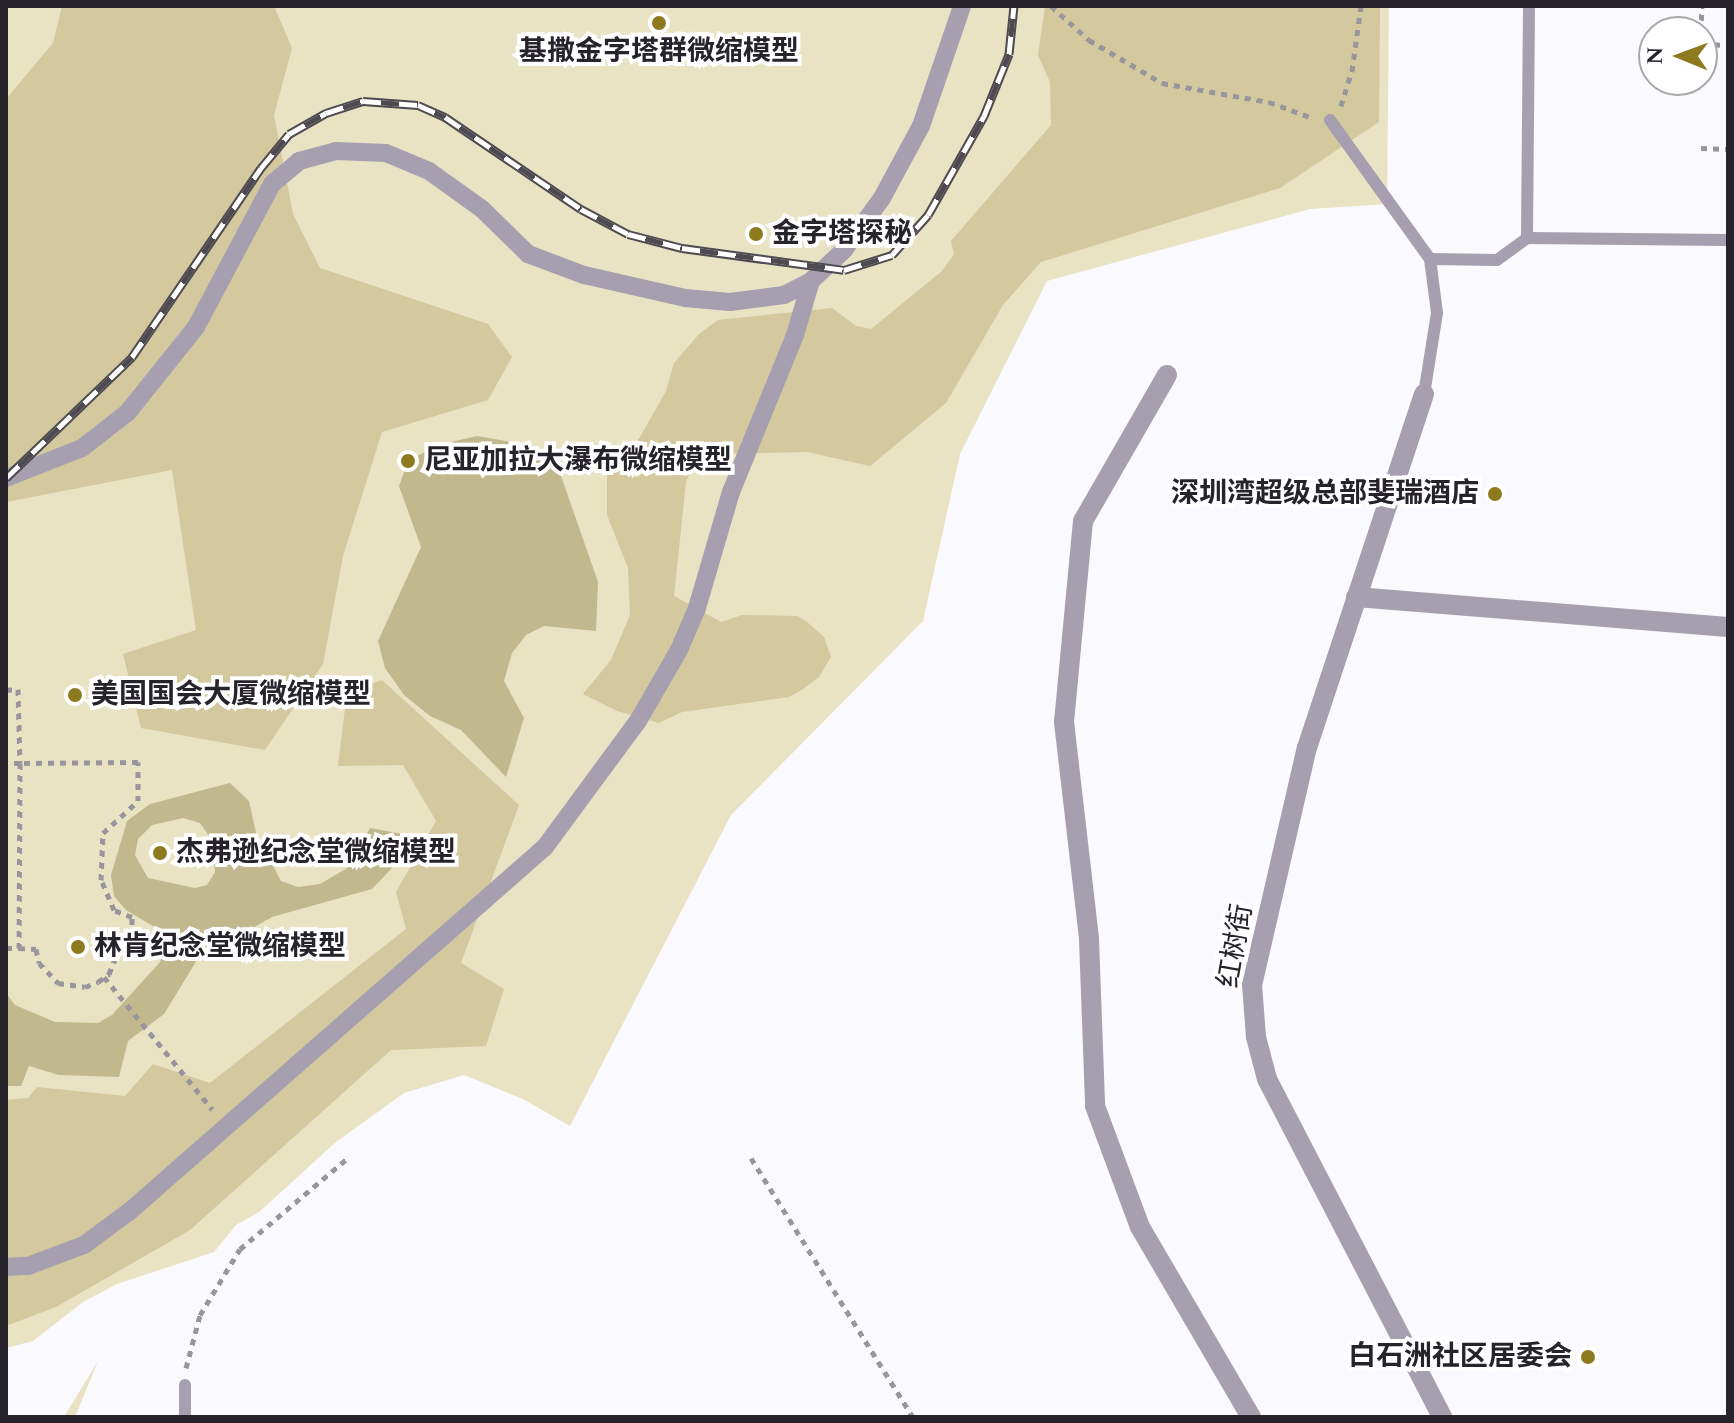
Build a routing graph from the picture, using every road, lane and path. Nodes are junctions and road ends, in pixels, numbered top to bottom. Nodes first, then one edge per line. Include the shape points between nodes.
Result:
1 (962, 6) edge
2 (1051, 6) edge
3 (1361, 6) edge
4 (1529, 6) edge
5 (1330, 120) junction
6 (1701, 148) dead end
7 (1728, 149) edge
8 (1527, 238) junction
9 (1728, 240) edge
10 (1430, 259) junction
11 (811, 281) junction
12 (1167, 375) dead end
13 (1424, 394) joint
14 (6, 478) edge
15 (1356, 597) junction
16 (1728, 627) edge
17 (6, 690) edge
18 (6, 763) edge
19 (20, 763) junction
20 (6, 948) edge
21 (19, 948) junction
22 (104, 977) junction
23 (226, 1125) junction
24 (350, 1156) dead end
25 (751, 1158) dead end
26 (6, 1267) edge
27 (185, 1385) joint
28 (185, 1417) edge
29 (913, 1417) edge
30 (1251, 1417) edge
31 (1442, 1417) edge

1 - 11 street via 921,126 882,198 844,250
2 - 5 path via 1089,40 1162,83 1269,102 1290,113
3 - 5 path via 1346,98
4 - 8 lane
5 - 10 lane
6 - 7 path
8 - 9 lane
8 - 10 lane via 1497,260
10 - 13 lane via 1437,313
11 - 14 street via 784,295 730,302 584,275 528,254 482,209 429,171 386,153 336,151 299,161 272,184 196,327 128,412 82,448
11 - 23 street via 795,335 731,492 697,608 638,721 524,868
12 - 30 street via 1083,521 1064,722 1089,939 1095,1106 1140,1227
13 - 15 street, 红树街
15 - 16 street
15 - 31 street, 红树街 via 1307,747 1252,985 1256,1037 1267,1079
17 - 19 path via 18,689
18 - 19 path
19 - 21 path
19 - 22 path via 138,762 138,801 103,833 103,892 114,910 132,917 132,949 119,949
20 - 21 path
21 - 22 path via 36,949 48,975 71,987
22 - 23 path
23 - 26 street via 84,1245 28,1266
24 - 27 path via 240,1249 200,1315 186,1357
25 - 29 path
27 - 28 lane

